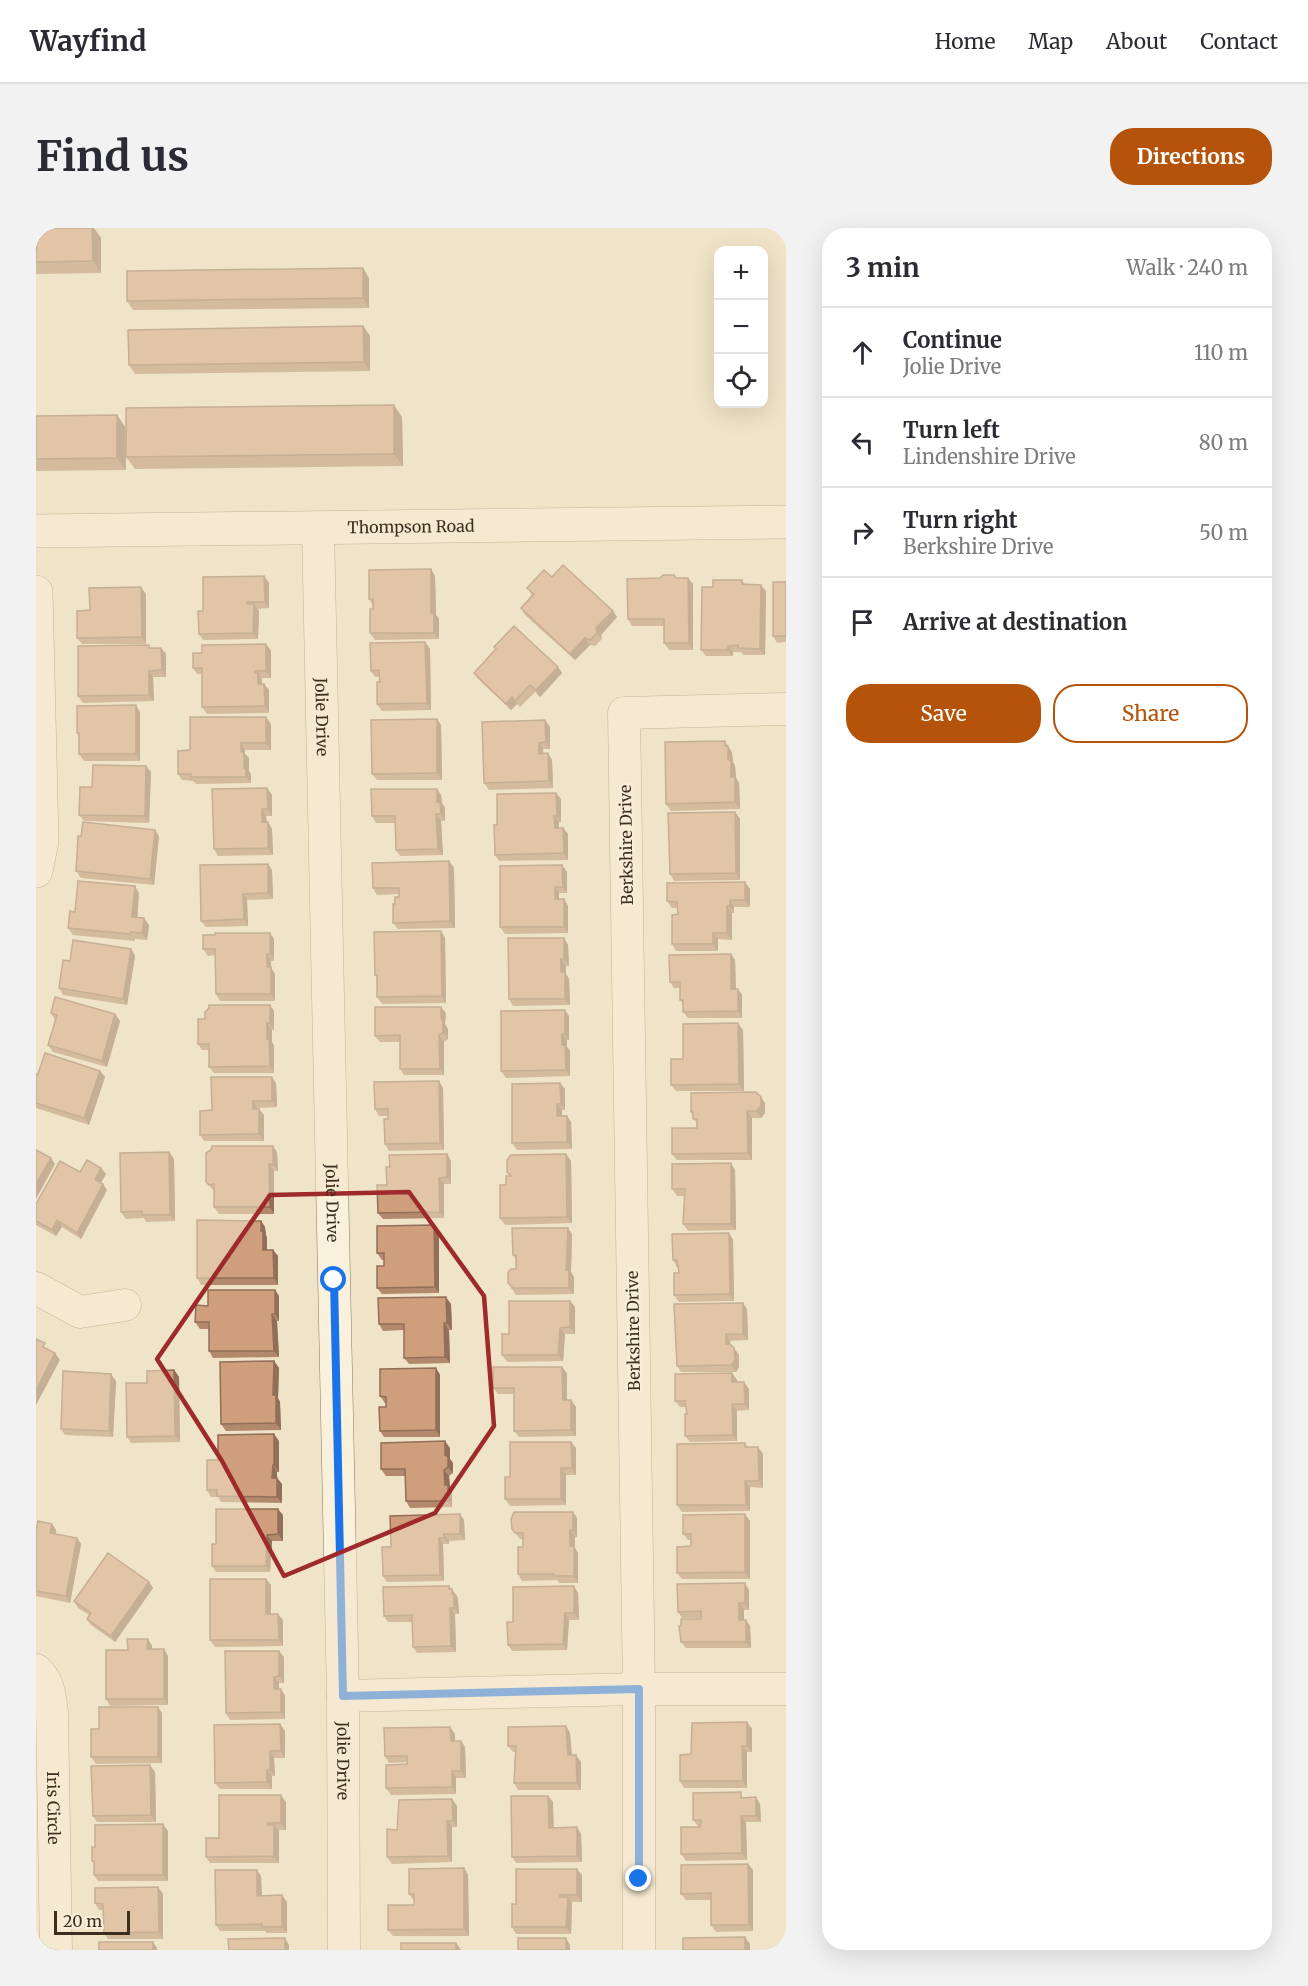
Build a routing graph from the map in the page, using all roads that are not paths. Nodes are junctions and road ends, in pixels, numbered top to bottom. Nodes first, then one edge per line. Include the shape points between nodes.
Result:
1 (786, 522) edge
2 (318, 528) junction
3 (36, 531) edge
4 (36, 592) edge
5 (786, 709) edge
6 (36, 871) edge
7 (36, 1288) edge
8 (125, 1305) dead end
9 (36, 1670) edge
10 (639, 1689) junction
11 (786, 1689) edge
12 (343, 1696) junction
13 (56, 1950) edge
14 (344, 1950) edge
15 (639, 1950) edge

1 - 2 street, Thompson Road
2 - 3 street, Thompson Road
2 - 12 street, Jolie Drive
4 - 6 street via 42,841
5 - 10 street, Berkshire Drive via 624,713
7 - 8 street via 80,1312
9 - 13 street, Iris Circle via 48,1687 52,1713
10 - 11 street
10 - 12 street
10 - 15 street, Berkshire Drive
12 - 14 street, Jolie Drive

